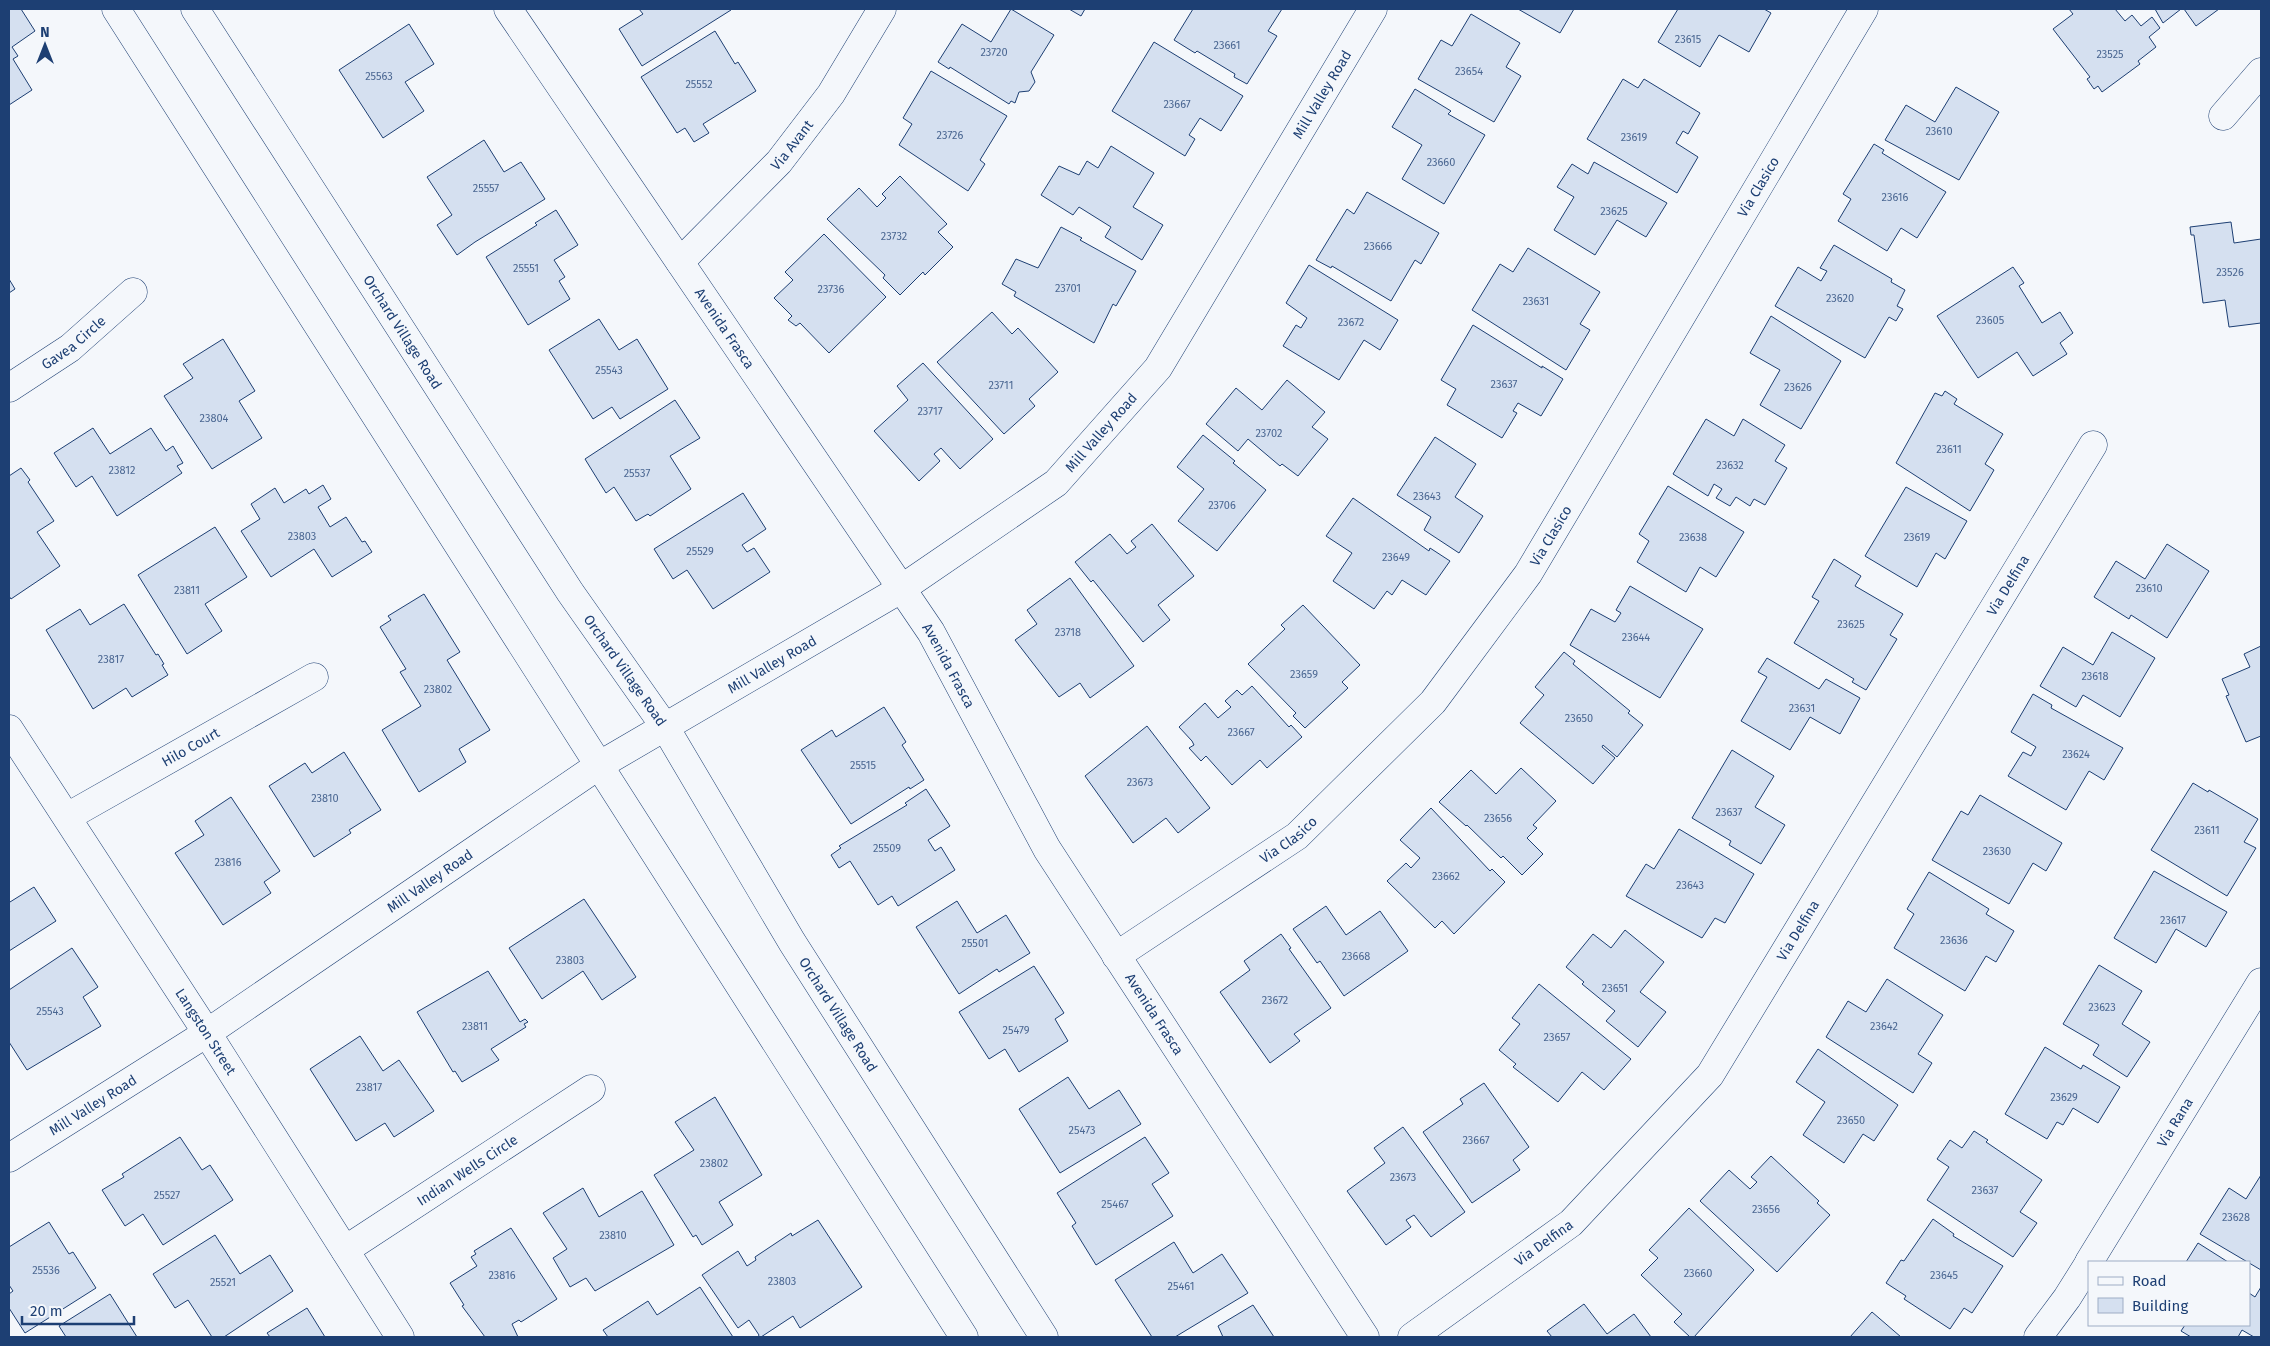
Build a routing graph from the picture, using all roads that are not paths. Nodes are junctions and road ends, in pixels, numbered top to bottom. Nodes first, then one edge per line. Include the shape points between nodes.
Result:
1 (116, 9) edge
2 (195, 9) edge
3 (508, 9) edge
4 (882, 9) edge
5 (1373, 9) edge
6 (1864, 9) edge
7 (2261, 72) edge
8 (2222, 116) dead end
9 (680, 262) junction
10 (133, 292) dead end
11 (9, 388) edge
12 (2093, 445) dead end
13 (900, 589) junction
14 (314, 677) dead end
15 (665, 727) junction
16 (9, 729) edge
17 (598, 766) junction
18 (67, 817) junction
19 (1116, 956) junction
20 (2261, 982) edge
21 (207, 1033) junction
22 (591, 1089) dead end
23 (9, 1158) edge
24 (345, 1250) junction
25 (2090, 1261) edge
26 (2088, 1263) edge
27 (400, 1337) edge
28 (964, 1337) edge
29 (1044, 1337) edge
30 (1365, 1337) edge
31 (1412, 1337) edge
32 (2038, 1337) edge

1 - 17 street
2 - 15 street, Orchard Village Road via 570,592
3 - 9 street, Avenida Frasca
4 - 9 street, Via Avant via 831,94 780,162
5 - 13 street, Mill Valley Road via 1158,368 1056,483
6 - 19 street, Via Clasico via 1528,574 1434,702 1297,836
7 - 8 street
9 - 13 street, Avenida Frasca
10 - 11 street, Gavea Circle via 70,348
12 - 31 street, Via Delfina via 1710,1075 1571,1223
13 - 15 street, Mill Valley Road
13 - 19 street, Avenida Frasca via 931,632 1048,849
14 - 18 street, Hilo Court
15 - 17 street, Mill Valley Road
15 - 29 street, Orchard Village Road via 792,942
16 - 18 street, Langston Street
17 - 21 street, Mill Valley Road
17 - 28 street
18 - 21 street, Langston Street
19 - 30 street, Avenida Frasca
20 - 25 street, Via Rana
21 - 23 street, Mill Valley Road
21 - 24 street, Langston Street
22 - 24 street, Indian Wells Circle
24 - 27 street, Langston Street
26 - 32 street, Via Rana

